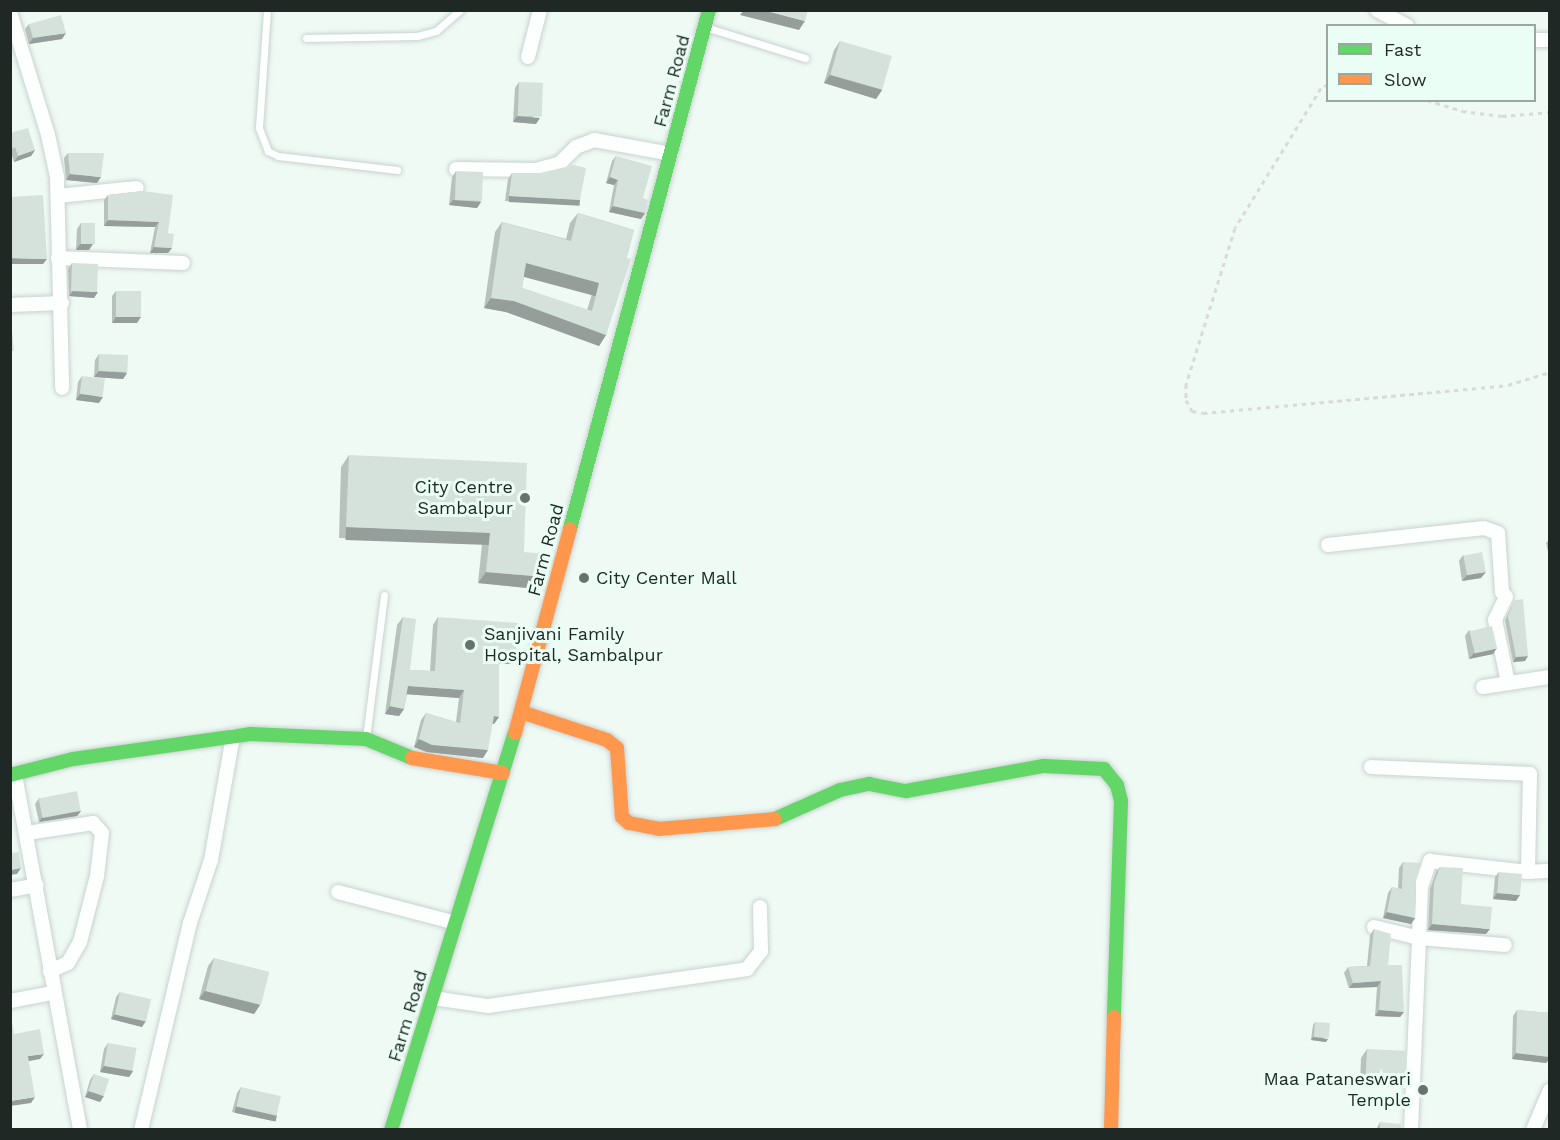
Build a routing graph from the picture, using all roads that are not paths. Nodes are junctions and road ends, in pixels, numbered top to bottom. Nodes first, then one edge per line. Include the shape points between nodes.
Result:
1 (267, 10) edge
2 (460, 10) edge
3 (540, 10) edge
4 (709, 10) edge
5 (1377, 10) edge
6 (10, 12) edge
7 (1403, 24) edge
8 (705, 27) junction
9 (306, 38) dead end
10 (528, 57) dead end
11 (806, 58) dead end
12 (671, 154) junction
13 (456, 169) edge
14 (398, 170) dead end
15 (137, 188) dead end
16 (58, 196) junction
17 (58, 258) junction
18 (183, 263) dead end
19 (62, 303) junction
20 (10, 304) edge
21 (62, 387) dead end
22 (1328, 545) dead end
23 (384, 595) dead end
24 (1550, 677) edge
25 (1508, 683) junction
26 (1483, 687) dead end
27 (521, 711) junction
28 (233, 735) junction
29 (366, 739) junction
30 (1371, 767) dead end
31 (503, 773) junction
32 (13, 775) edge
33 (27, 833) junction
34 (1550, 871) edge
35 (1528, 872) junction
36 (37, 885) junction
37 (10, 890) edge
38 (338, 892) dead end
39 (760, 907) dead end
40 (456, 923) junction
41 (1374, 927) edge
42 (1419, 938) junction
43 (1505, 945) dead end
44 (50, 971) junction
45 (53, 993) junction
46 (433, 998) junction
47 (10, 1001) edge
48 (1550, 1090) edge
49 (80, 1130) edge
50 (141, 1130) edge
51 (391, 1130) edge
52 (1112, 1130) edge
53 (1411, 1130) edge
54 (1533, 1130) edge

1 - 14 lane via 259,128 268,151 278,156
2 - 9 lane via 436,31 417,36
3 - 10 street
4 - 8 street, Farm Road
5 - 7 street
6 - 16 street via 48,135
8 - 11 lane
8 - 12 street, Farm Road
12 - 13 street via 594,140 576,147 560,163 536,170
12 - 27 street, Farm Road
15 - 16 street
16 - 17 street
17 - 18 street
17 - 19 street
19 - 20 street
19 - 21 street
22 - 25 street via 1484,528 1498,533 1502,592 1506,597 1496,620
23 - 29 lane
24 - 25 street
25 - 26 street
27 - 31 street, Farm Road
27 - 52 street via 607,740 617,748 622,817 629,823 659,828 784,818 840,790 868,784 923,790 1044,766 1104,770 1117,785 1121,801
28 - 29 street via 305,734
28 - 32 street via 73,759
28 - 50 street via 211,860 190,923
29 - 31 street via 424,763
30 - 35 street via 1530,774
31 - 40 street, Farm Road
32 - 33 street
33 - 36 street
33 - 44 street via 93,823 102,833 97,876 80,942 68,963
34 - 35 street
35 - 42 street via 1430,861 1421,887
36 - 37 street
36 - 44 street
38 - 40 street
39 - 46 street via 761,951 747,969 488,1006
40 - 46 street, Farm Road
41 - 42 street
42 - 43 street
42 - 53 street
44 - 45 street
45 - 47 street
45 - 49 street
46 - 51 street, Farm Road
48 - 54 street

